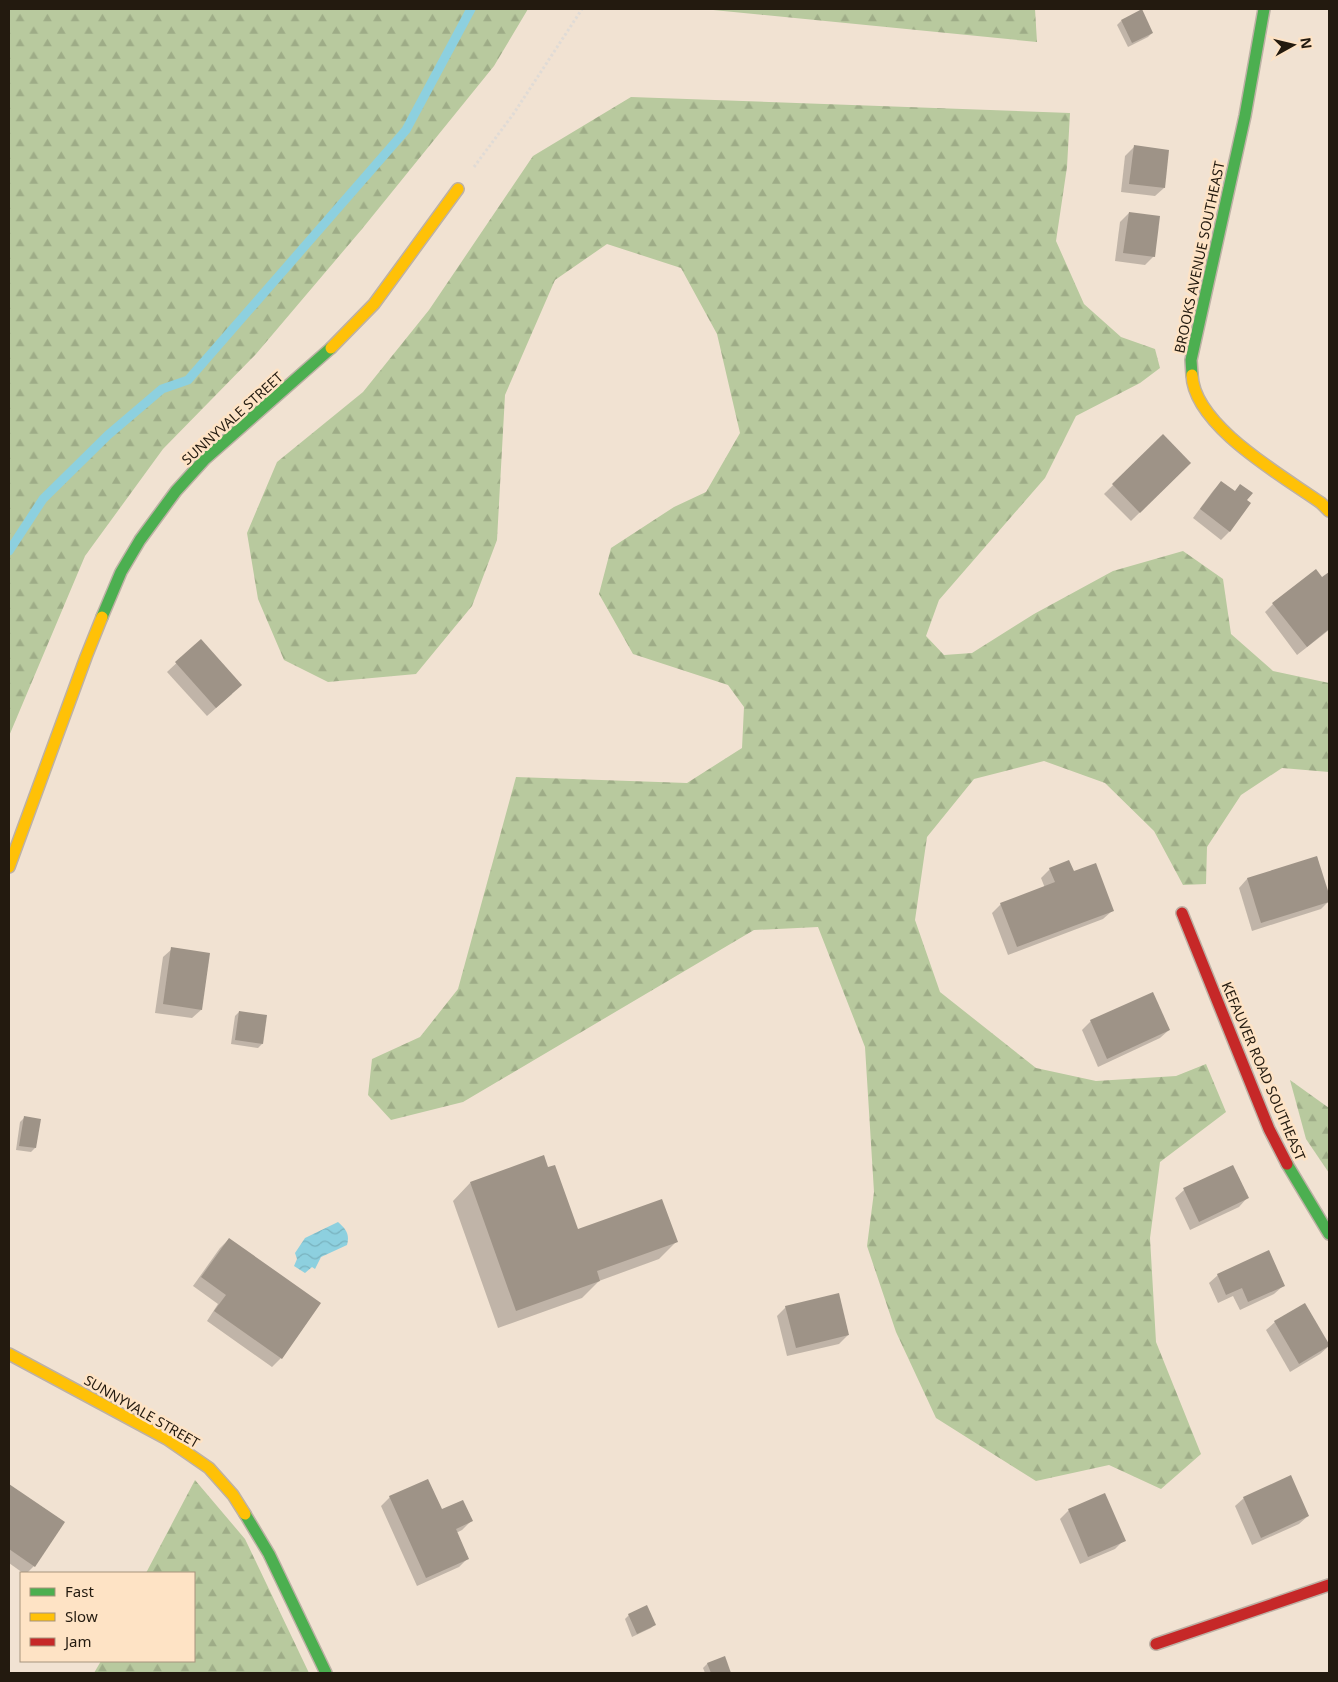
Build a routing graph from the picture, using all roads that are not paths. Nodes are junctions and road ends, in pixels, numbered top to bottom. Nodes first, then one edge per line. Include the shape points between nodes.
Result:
1 (1264, 9) edge
2 (458, 189) road end
3 (1329, 511) edge
4 (9, 867) edge
5 (1182, 913) dead end
6 (1329, 1234) edge
7 (9, 1354) edge
8 (1329, 1584) edge
9 (1156, 1644) dead end
10 (326, 1673) edge

1 - 3 street, BROOKS AVENUE SOUTHEAST via 1245,116 1191,360 1192,380 1195,392 1221,429
2 - 4 street, SUNNYVALE STREET via 374,304 328,352 206,459 176,491 140,540 121,572 86,657
5 - 6 street, KEFAUVER ROAD SOUTHEAST via 1270,1129 1293,1177
7 - 10 street, SUNNYVALE STREET via 167,1439 209,1468 233,1495 268,1554
8 - 9 street

